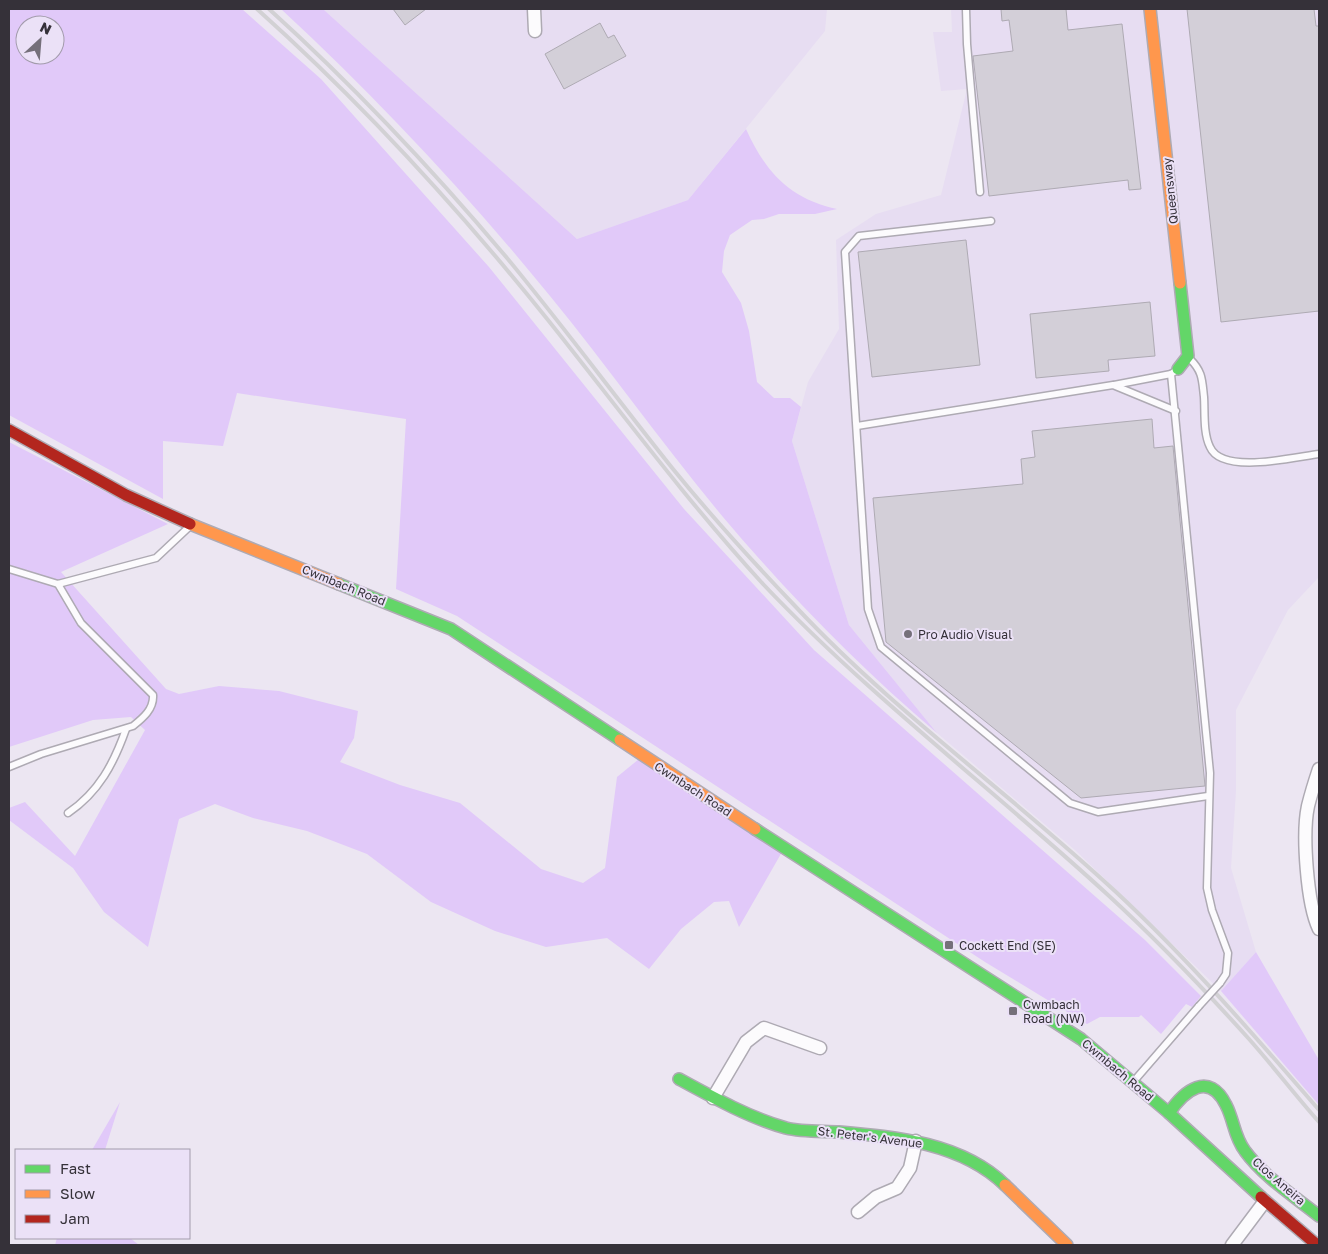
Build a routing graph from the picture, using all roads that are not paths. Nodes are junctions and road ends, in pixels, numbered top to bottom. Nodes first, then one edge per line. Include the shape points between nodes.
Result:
1 (534, 9) edge
2 (966, 9) edge
3 (1150, 9) edge
4 (535, 31) dead end
5 (980, 192) dead end
6 (990, 221) dead end
7 (1188, 356) junction
8 (1174, 372) junction
9 (1112, 385) junction
10 (1176, 412) junction
11 (857, 426) junction
12 (9, 430) edge
13 (1319, 454) edge
14 (192, 525) junction
15 (9, 569) edge
16 (58, 584) junction
17 (126, 729) junction
18 (9, 767) edge
19 (1319, 769) edge
20 (1208, 796) junction
21 (68, 813) dead end
22 (1319, 929) edge
23 (820, 1048) dead end
24 (679, 1079) dead end
25 (1132, 1083) junction
26 (712, 1098) junction
27 (1169, 1113) junction
28 (916, 1142) junction
29 (1265, 1201) junction
30 (858, 1212) dead end
31 (1319, 1216) edge
32 (1067, 1245) edge
33 (1232, 1245) edge
34 (1317, 1245) edge

1 - 4 street
2 - 5 lane via 966,44
3 - 7 main road, Queensway
6 - 11 lane via 859,236 846,252
7 - 8 main road
7 - 13 lane via 1201,371 1208,440 1214,453 1231,462
8 - 9 lane
8 - 10 lane
9 - 10 lane
9 - 11 lane
10 - 20 lane via 1210,773
11 - 20 lane via 868,609 882,646 1070,802 1098,812
12 - 14 main road, Cwmbach Road via 126,495
14 - 16 lane via 156,558
14 - 25 main road, Cwmbach Road via 451,629 886,915 1081,1038
15 - 16 lane
16 - 17 lane via 82,623 153,695 154,701 144,717
17 - 18 lane
17 - 21 lane via 116,758 103,779 81,804
19 - 22 street via 1308,808 1306,858 1314,918
20 - 25 lane, bridge via 1207,888 1228,953 1226,974
23 - 26 street via 764,1028 746,1042
24 - 26 main road, St. Peter's Avenue
25 - 27 main road, Cwmbach Road
26 - 28 main road, St. Peter's Avenue via 787,1128
27 - 29 main road, Cwmbach Road
27 - 31 main road, Clos Aneira via 1193,1087 1202,1085 1215,1090 1226,1100 1243,1150
28 - 30 street via 910,1168 897,1188
28 - 32 main road, St. Peter's Avenue via 945,1149 993,1172
29 - 33 street
29 - 34 main road, Cwmbach Road

